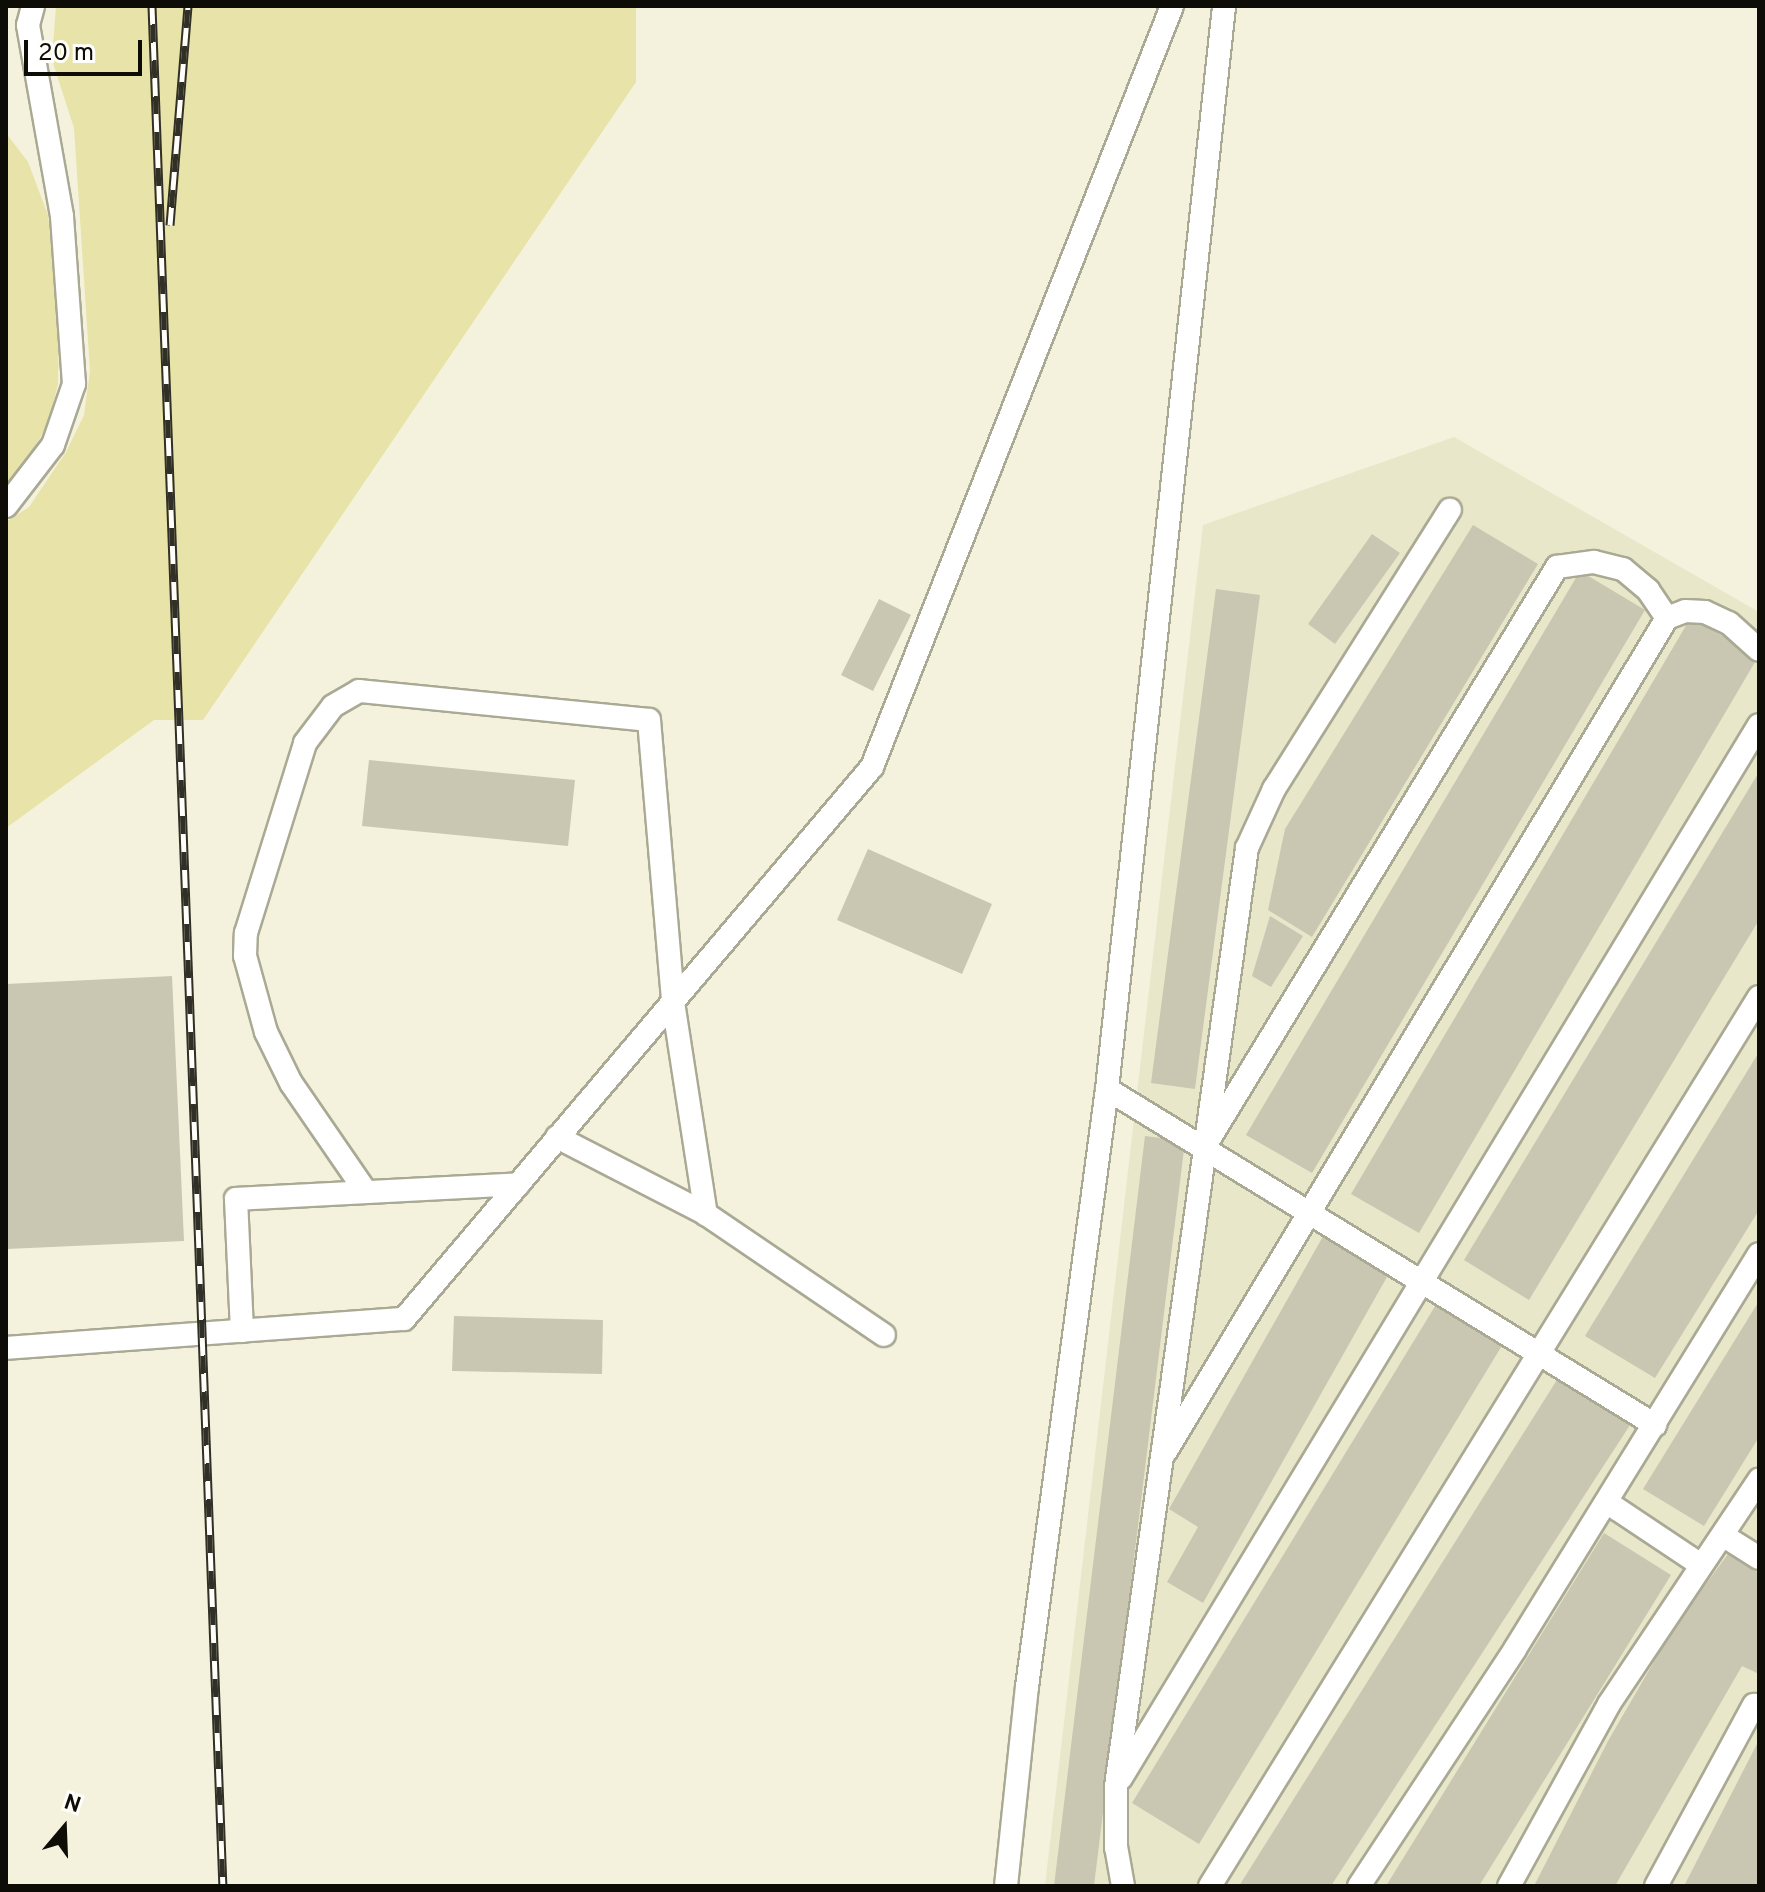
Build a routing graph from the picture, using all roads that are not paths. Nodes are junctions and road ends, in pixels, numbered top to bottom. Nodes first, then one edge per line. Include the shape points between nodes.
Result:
1 (1172, 6) edge
2 (1224, 6) edge
3 (22, 19) edge
4 (6, 506) edge
5 (1450, 510) dead end
6 (1667, 618) junction
7 (1759, 650) edge
8 (1759, 725) edge
9 (1759, 997) edge
10 (673, 1002) junction
11 (1107, 1089) junction
12 (557, 1137) junction
13 (1204, 1148) junction
14 (519, 1184) junction
15 (366, 1192) junction
16 (1309, 1213) junction
17 (706, 1214) junction
18 (1759, 1254) edge
19 (1419, 1281) junction
20 (242, 1331) junction
21 (884, 1335) dead end
22 (6, 1348) edge
23 (1541, 1356) junction
24 (1655, 1425) junction
25 (1160, 1461) junction
26 (1759, 1480) edge
27 (1608, 1503) junction
28 (1724, 1536) junction
29 (1759, 1558) edge
30 (1701, 1565) junction
31 (1754, 1705) dead end
32 (1116, 1786) junction
33 (1006, 1886) edge
34 (1123, 1886) edge
35 (1210, 1886) edge
36 (1359, 1886) edge
37 (1509, 1886) edge
38 (1656, 1886) edge

1 - 10 lane via 872,767
2 - 11 lane
3 - 4 lane via 62,216 74,384 53,445
5 - 13 lane via 1256,825 1242,872
6 - 7 lane via 1685,611 1705,612 1729,623
6 - 13 lane via 1648,590 1623,569 1594,562 1557,567
6 - 16 lane
8 - 19 lane
9 - 23 lane
10 - 12 lane
10 - 15 lane via 649,720 359,691 333,706 305,743 246,933 245,956 266,1032 291,1083
10 - 17 lane
11 - 13 lane
11 - 33 lane via 1029,1671
12 - 14 lane
12 - 17 lane
13 - 16 lane
13 - 25 lane
14 - 15 lane
14 - 20 lane via 404,1319
15 - 20 lane via 236,1199
16 - 19 lane
16 - 25 lane
17 - 21 lane
18 - 24 lane
19 - 23 lane
19 - 32 lane
20 - 22 lane
23 - 24 lane
23 - 35 lane
24 - 27 lane
25 - 32 lane
26 - 28 lane
27 - 30 lane
27 - 36 lane
28 - 29 lane
28 - 30 lane
30 - 37 lane via 1609,1704
31 - 38 lane
32 - 34 lane via 1116,1848

